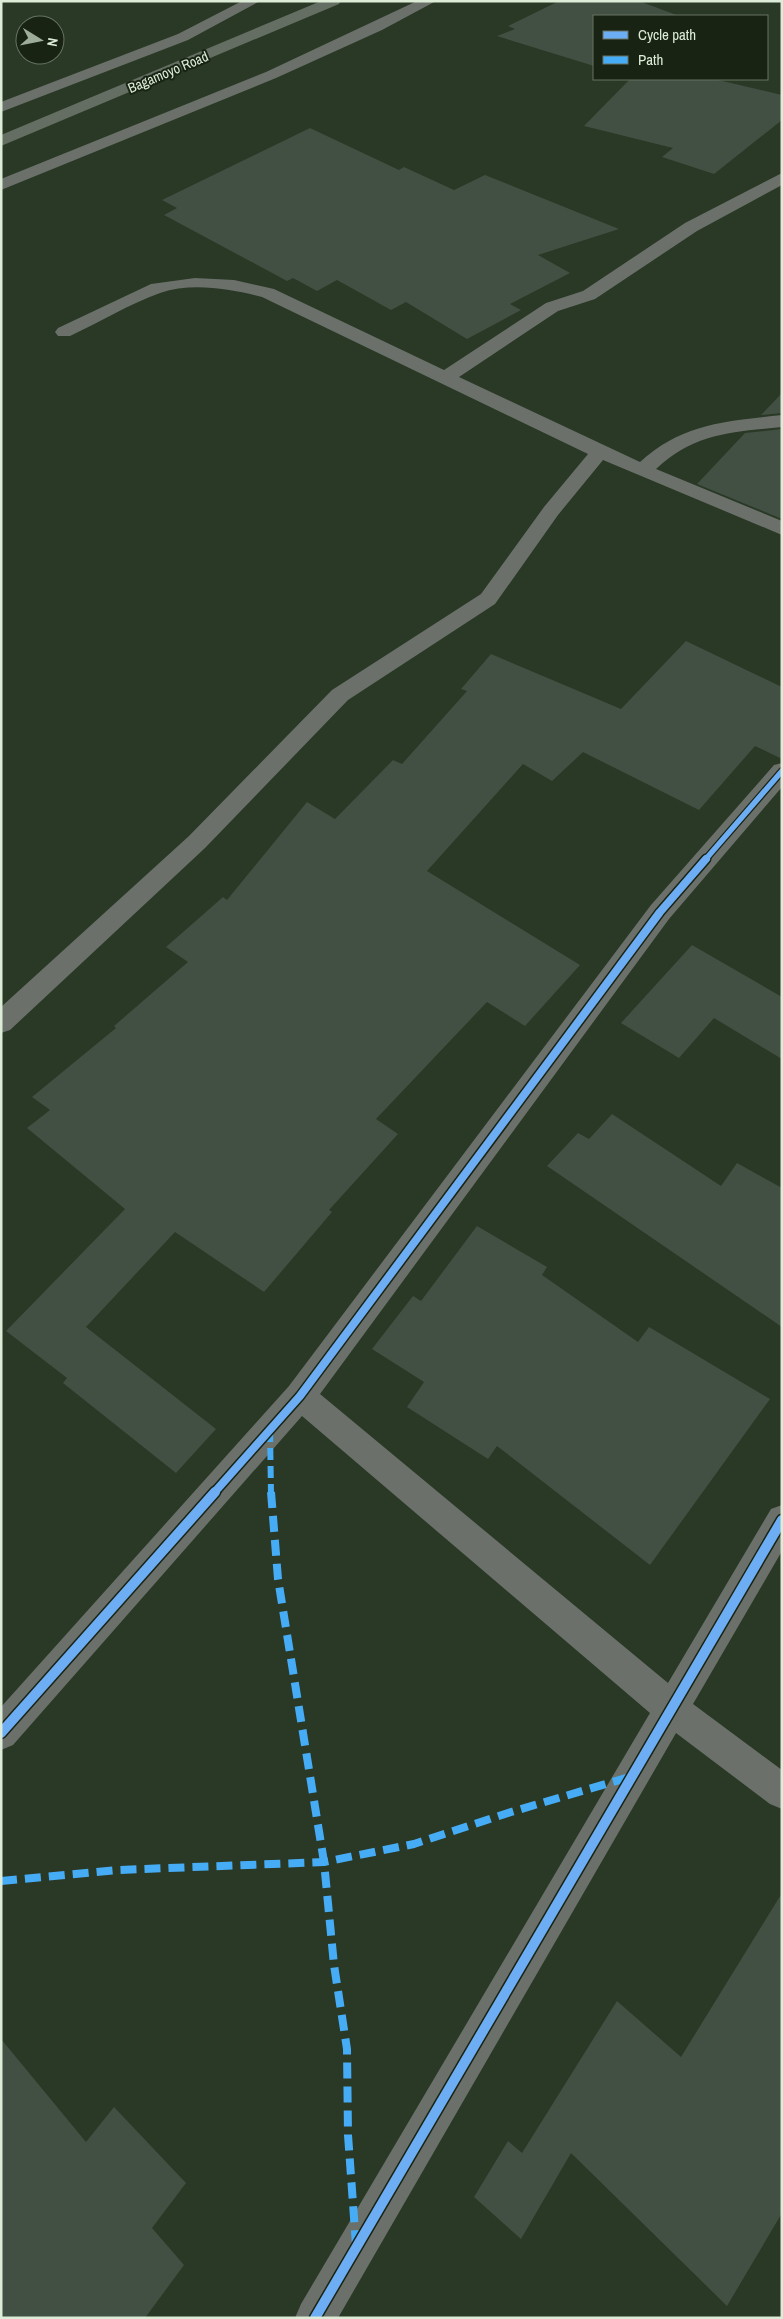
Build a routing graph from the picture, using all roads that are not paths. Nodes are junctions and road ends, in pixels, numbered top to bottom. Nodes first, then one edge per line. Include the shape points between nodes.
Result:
1 (254, 1) edge
2 (334, 1) edge
3 (429, 1) edge
4 (50, 89) junction
5 (1, 107) edge
6 (85, 107) junction
7 (1, 141) edge
8 (782, 178) edge
9 (1, 185) edge
10 (64, 332) dead end
11 (445, 378) junction
12 (782, 421) edge
13 (600, 452) junction
14 (643, 470) junction
15 (782, 530) edge
16 (782, 771) edge
17 (1, 1024) edge
18 (300, 1396) junction
19 (782, 1520) edge
20 (672, 1709) junction
21 (1, 1733) edge
22 (782, 1792) edge
23 (315, 2318) edge

1 - 4 street via 183,37
2 - 6 highway, Bagamoyo Road
3 - 9 street via 155,125
4 - 5 street
4 - 6 street
6 - 7 highway, Bagamoyo Road
8 - 11 street via 691,227 589,295 552,308
10 - 11 street via 157,288 196,283 234,285 268,293
11 - 13 street
12 - 14 street via 732,425 697,434 660,452
13 - 14 street
13 - 17 street via 551,511 488,599 340,694 198,842
14 - 15 street
16 - 18 street via 660,912
18 - 20 street
18 - 21 street
19 - 20 street
20 - 22 street
20 - 23 street

